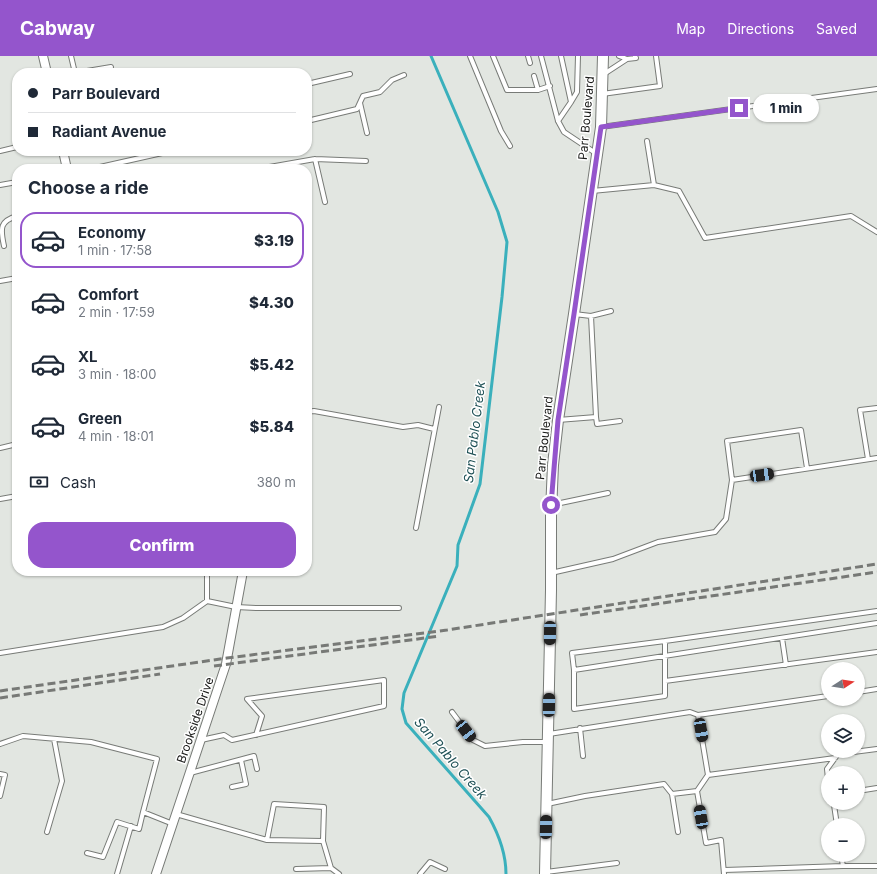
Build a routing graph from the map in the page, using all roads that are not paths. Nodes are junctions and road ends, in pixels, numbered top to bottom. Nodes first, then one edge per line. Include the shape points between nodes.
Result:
1 (44, 56) edge
2 (71, 56) edge
3 (470, 56) edge
4 (492, 56) edge
5 (528, 56) edge
6 (542, 56) edge
7 (561, 56) edge
8 (578, 56) edge
9 (603, 56) edge
10 (619, 56) edge
11 (635, 56) edge
12 (656, 56) edge
13 (627, 59) junction
14 (530, 62) dead end
15 (111, 66) dead end
16 (46, 68) edge
17 (74, 68) edge
18 (101, 68) edge
19 (350, 74) dead end
20 (603, 74) junction
21 (404, 75) dead end
22 (534, 76) dead end
23 (312, 83) edge
24 (550, 86) junction
25 (877, 89) edge
26 (538, 90) junction
27 (602, 94) junction
28 (360, 102) junction
29 (572, 102) junction
30 (312, 120) edge
31 (558, 121) junction
32 (601, 127) junction
33 (367, 133) dead end
34 (647, 141) dead end
35 (510, 146) dead end
36 (12, 148) edge
37 (0, 151) edge
38 (597, 154) junction
39 (149, 156) edge
40 (315, 159) junction
41 (366, 162) dead end
42 (113, 164) edge
43 (286, 164) edge
44 (12, 183) edge
45 (654, 184) junction
46 (0, 185) edge
47 (592, 192) junction
48 (326, 202) dead end
49 (12, 217) edge
50 (877, 232) edge
51 (4, 246) dead end
52 (12, 279) edge
53 (0, 281) edge
54 (611, 311) dead end
55 (574, 314) junction
56 (591, 316) junction
57 (439, 407) dead end
58 (877, 408) edge
59 (312, 411) edge
60 (596, 416) junction
61 (558, 420) junction
62 (620, 421) dead end
63 (434, 429) junction
64 (12, 445) edge
65 (0, 448) edge
66 (877, 458) edge
67 (868, 459) junction
68 (807, 468) junction
69 (732, 480) junction
70 (608, 493) dead end
71 (12, 497) edge
72 (0, 499) edge
73 (551, 505) junction
74 (416, 528) dead end
75 (551, 573) junction
76 (207, 576) edge
77 (242, 576) edge
78 (207, 601) junction
79 (236, 607) junction
80 (399, 608) dead end
81 (877, 611) edge
82 (877, 623) edge
83 (782, 638) junction
84 (665, 641) junction
85 (877, 652) edge
86 (0, 653) edge
87 (666, 656) junction
88 (786, 665) junction
89 (574, 670) junction
90 (665, 681) junction
91 (877, 689) edge
92 (865, 691) edge
93 (821, 697) edge
94 (452, 712) dead end
95 (698, 715) junction
96 (580, 728) junction
97 (256, 735) junction
98 (548, 738) junction
99 (54, 739) junction
100 (201, 740) junction
101 (0, 744) edge
102 (877, 748) edge
103 (865, 750) edge
104 (583, 756) dead end
105 (835, 758) joint
106 (241, 760) junction
107 (829, 766) edge
108 (257, 769) dead end
109 (190, 773) junction
110 (0, 774) edge
111 (708, 775) junction
112 (232, 787) dead end
113 (877, 788) edge
114 (865, 790) edge
115 (697, 791) junction
116 (672, 794) junction
117 (0, 796) edge
118 (547, 804) junction
119 (143, 812) junction
120 (176, 814) junction
121 (173, 824) junction
122 (131, 826) junction
123 (47, 832) dead end
124 (678, 832) dead end
125 (267, 840) junction
126 (323, 841) junction
127 (87, 853) dead end
128 (842, 862) edge
129 (617, 863) dead end
130 (843, 866) junction
131 (877, 866) edge
132 (296, 868) dead end
133 (331, 868) junction
134 (445, 869) dead end
135 (724, 872) edge
136 (545, 873) edge
137 (117, 874) edge
138 (156, 874) edge
139 (339, 874) edge
140 (420, 874) edge

1 - 16 street
2 - 17 lane
3 - 35 lane via 501,131
4 - 26 lane via 507,90
5 - 14 lane
6 - 24 lane
7 - 29 lane
8 - 29 lane via 577,92
9 - 20 street, Parr Boulevard
10 - 13 lane
11 - 13 lane via 636,58
12 - 27 lane via 660,86
13 - 20 lane
15 - 18 lane
19 - 23 lane
20 - 27 street, Parr Boulevard
21 - 28 lane via 392,80 380,92 363,96
22 - 26 lane
24 - 26 lane
24 - 31 lane
25 - 32 lane
27 - 32 street, Parr Boulevard
28 - 30 lane via 357,110
28 - 33 lane
29 - 31 lane
31 - 38 lane via 564,132
32 - 38 street, Parr Boulevard
34 - 45 lane
36 - 37 lane
38 - 47 street, Parr Boulevard
39 - 42 lane
40 - 41 lane
40 - 43 lane
40 - 48 lane
44 - 46 lane
45 - 47 lane
45 - 50 lane via 679,191 706,238 851,216
47 - 55 street, Parr Boulevard
49 - 51 lane via 1,224
52 - 53 lane
54 - 56 lane
55 - 56 lane
55 - 61 street, Parr Boulevard
56 - 60 lane
57 - 63 lane
58 - 67 lane via 860,410
59 - 63 lane via 403,427 418,425
60 - 61 lane
60 - 62 lane via 597,424
61 - 73 street, Parr Boulevard
63 - 74 lane
64 - 65 lane
66 - 67 lane
67 - 68 lane
68 - 69 lane
68 - 69 lane via 801,430 727,441
69 - 75 lane via 726,519 714,532 658,542 613,559
70 - 73 lane
71 - 72 lane
73 - 75 street, Parr Boulevard
75 - 98 street, Parr Boulevard
76 - 78 lane
77 - 79 street, Brookside Drive
78 - 79 lane
78 - 86 lane via 183,618 163,627
79 - 80 lane
79 - 100 street, Brookside Drive via 226,664
81 - 84 lane
82 - 83 lane
83 - 87 lane
83 - 88 lane
84 - 87 lane
84 - 89 lane via 572,653
85 - 88 lane
87 - 89 lane
87 - 90 lane
88 - 90 lane
89 - 90 lane via 574,710 666,696
91 - 92 lane
93 - 95 lane
94 - 98 lane via 473,740 485,746
95 - 96 lane via 690,712
95 - 111 lane
96 - 98 lane
96 - 104 lane
97 - 97 lane via 384,706 384,680 246,699 262,716
97 - 100 lane via 232,740 224,735
98 - 118 street, Parr Boulevard
99 - 101 lane via 23,736
99 - 119 lane via 92,742 157,759
99 - 123 lane via 62,781
100 - 109 street, Brookside Drive
102 - 103 lane
105 - 107 lane
105 - 111 lane
106 - 108 lane via 254,756
106 - 109 lane
106 - 112 lane via 246,784
109 - 120 street, Brookside Drive
110 - 117 lane via 5,775
111 - 115 lane
113 - 114 lane
115 - 116 lane
115 - 135 lane via 706,843 721,840
116 - 118 lane via 664,784
116 - 124 lane
118 - 136 street, Parr Boulevard
119 - 121 lane
119 - 122 lane via 139,829
120 - 121 street, Brookside Drive
120 - 125 lane
121 - 138 street, Brookside Drive
122 - 127 lane via 117,822 103,857
122 - 137 lane
125 - 126 lane
125 - 126 lane via 274,804 324,807
126 - 133 lane
128 - 130 lane
129 - 136 lane
130 - 131 lane
130 - 135 lane
132 - 133 lane
133 - 139 lane
134 - 140 lane via 430,862

